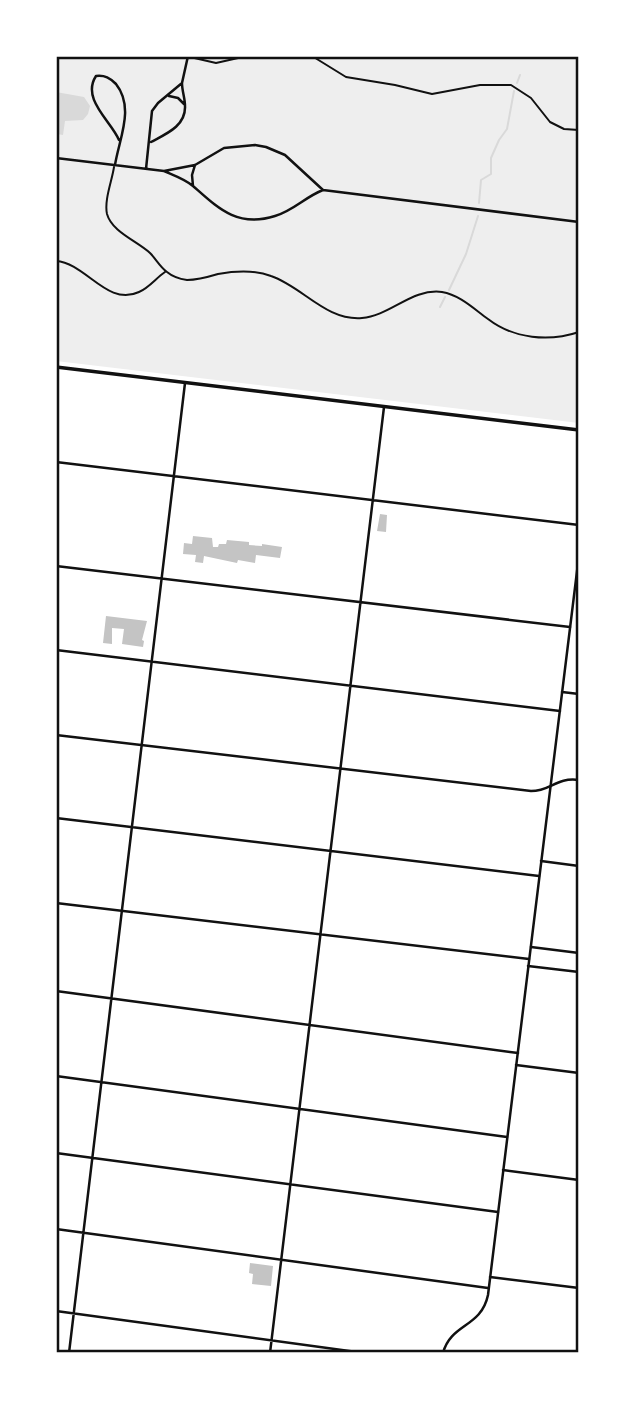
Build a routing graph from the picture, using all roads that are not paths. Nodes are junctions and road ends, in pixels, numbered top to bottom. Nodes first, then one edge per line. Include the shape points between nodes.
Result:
1 (189, 56) edge
2 (247, 56) edge
3 (312, 56) edge
4 (182, 83) junction
5 (165, 97) junction
6 (185, 107) junction
7 (579, 131) edge
8 (119, 139) junction
9 (149, 142) junction
10 (56, 158) edge
11 (115, 165) junction
12 (195, 165) junction
13 (146, 169) junction
14 (164, 171) junction
15 (194, 187) junction
16 (323, 190) junction
17 (579, 222) edge
18 (56, 261) edge
19 (166, 271) junction
20 (579, 332) edge
21 (56, 367) edge
22 (185, 383) junction
23 (384, 407) junction
24 (579, 430) edge
25 (56, 462) edge
26 (175, 476) junction
27 (373, 500) junction
28 (579, 525) edge
29 (579, 555) edge
30 (56, 566) edge
31 (162, 579) junction
32 (360, 602) junction
33 (572, 608) junction
34 (579, 609) edge
35 (570, 626) junction
36 (56, 650) edge
37 (152, 662) junction
38 (350, 685) junction
39 (562, 692) junction
40 (579, 694) edge
41 (560, 710) junction
42 (56, 735) edge
43 (142, 745) junction
44 (340, 768) junction
45 (579, 780) edge
46 (551, 785) junction
47 (56, 818) edge
48 (133, 828) junction
49 (330, 850) junction
50 (541, 861) junction
51 (579, 866) edge
52 (539, 876) junction
53 (56, 903) edge
54 (122, 911) junction
55 (320, 934) junction
56 (531, 947) junction
57 (579, 953) edge
58 (529, 959) junction
59 (528, 966) junction
60 (579, 972) edge
61 (56, 991) edge
62 (111, 998) junction
63 (309, 1025) junction
64 (517, 1053) junction
65 (516, 1065) junction
66 (579, 1073) edge
67 (56, 1076) edge
68 (102, 1082) junction
69 (299, 1108) junction
70 (507, 1137) junction
71 (56, 1153) edge
72 (93, 1158) junction
73 (503, 1170) junction
74 (579, 1180) edge
75 (290, 1184) junction
76 (498, 1212) junction
77 (56, 1229) edge
78 (84, 1233) junction
79 (281, 1259) junction
80 (490, 1277) junction
81 (488, 1288) junction
82 (579, 1288) edge
83 (56, 1311) edge
84 (74, 1313) junction
85 (271, 1340) junction
86 (69, 1353) edge
87 (270, 1353) edge
88 (364, 1353) edge
89 (443, 1353) edge

1 - 2 street via 216,63
1 - 4 street
3 - 7 street via 346,77 432,94 511,85 531,98 550,122
4 - 5 street
4 - 6 street
5 - 6 street via 178,98
5 - 9 street via 152,111
6 - 9 street via 180,124
8 - 8 street via 126,110 124,97 111,79 96,76 95,100
8 - 11 street
9 - 13 street
10 - 11 street
11 - 13 street
11 - 19 street via 107,207 110,220
12 - 14 street
12 - 15 street
12 - 16 street via 234,146 266,146 285,155
13 - 14 street
14 - 15 street
15 - 16 street via 222,210 250,219 286,212
16 - 17 street
18 - 19 street via 78,267 107,290 124,294 141,291
19 - 20 street via 185,279 231,272 263,274 285,282 336,314 354,318 368,317 425,293 442,292 500,327 521,334 551,338
21 - 22 main road
22 - 23 main road
22 - 26 street
23 - 24 main road
23 - 27 street
25 - 26 street
26 - 27 street
26 - 31 street
27 - 28 street
27 - 32 street
29 - 33 street
30 - 31 street
31 - 32 street
31 - 37 street
32 - 35 street
32 - 38 street
33 - 34 street
33 - 35 street
35 - 39 street
36 - 37 street
37 - 38 street
37 - 43 street
38 - 41 street
38 - 44 street
39 - 40 street
39 - 41 street
41 - 46 street
42 - 43 street
43 - 44 street
43 - 48 street
44 - 46 street via 531,791
44 - 49 street
45 - 46 street
46 - 50 street
47 - 48 street
48 - 49 street
48 - 54 street
49 - 52 street
49 - 55 street
50 - 51 street
50 - 52 street
52 - 56 street
53 - 54 street
54 - 55 street
54 - 62 street
55 - 58 street
55 - 63 street
56 - 57 street
56 - 58 street
58 - 59 street
59 - 60 street
59 - 64 street
61 - 62 street
62 - 63 street
62 - 68 street
63 - 64 street
63 - 69 street
64 - 65 street
65 - 66 street
65 - 70 street
67 - 68 street
68 - 69 street
68 - 72 street
69 - 70 street
69 - 75 street
70 - 73 street
71 - 72 street
72 - 75 street
72 - 78 street
73 - 74 street
73 - 76 street
75 - 76 street
75 - 79 street
76 - 80 street
77 - 78 street
78 - 79 street
78 - 84 street
79 - 81 street
79 - 85 street
80 - 81 street
80 - 82 street
81 - 89 street via 482,1313 451,1337
83 - 84 street
84 - 85 street
84 - 86 street
85 - 87 street
85 - 88 street

